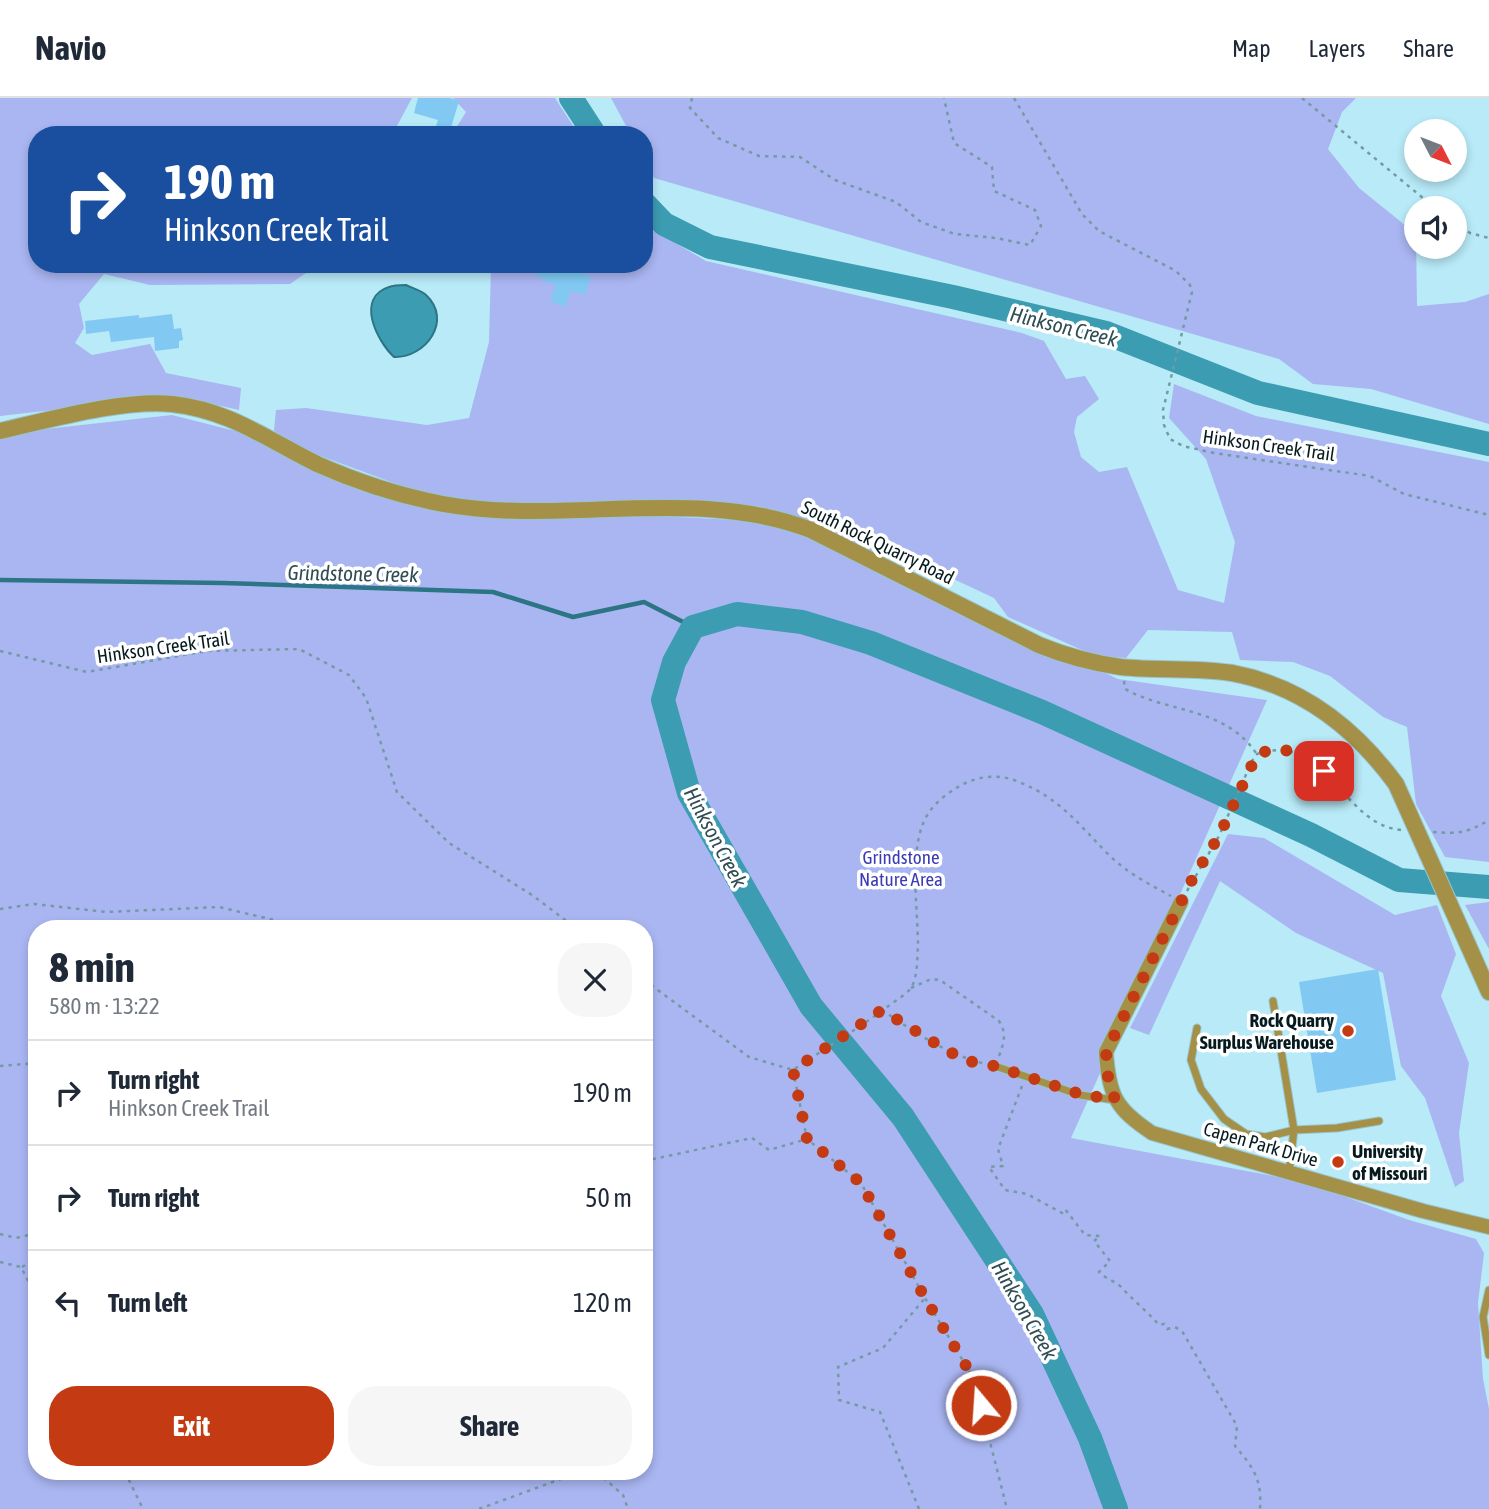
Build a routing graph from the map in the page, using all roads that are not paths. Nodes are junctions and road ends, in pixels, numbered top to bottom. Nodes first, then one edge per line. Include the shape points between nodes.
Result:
1 (0, 431) edge
2 (1181, 902) road end
3 (1489, 992) edge
4 (1273, 1001) dead end
5 (1197, 1028) dead end
6 (995, 1066) road end
7 (1115, 1100) junction
8 (1379, 1121) dead end
9 (1294, 1129) junction
10 (1289, 1173) junction
11 (1489, 1227) edge
12 (1489, 1291) edge
13 (1489, 1356) edge

1 - 3 street, South Rock Quarry Road, bridge via 138,404 170,403 229,417 317,464 382,489 444,505 512,510 693,509 783,519 1039,645 1087,662 1231,673 1267,682 1319,706 1371,753 1396,784
2 - 7 street via 1106,1052
4 - 9 lane
5 - 9 lane via 1191,1060 1201,1090 1224,1119 1246,1133 1265,1137
6 - 7 lane via 1080,1094
7 - 10 street, Capen Park Drive via 1152,1133
8 - 9 lane
9 - 10 lane
10 - 11 street, Capen Park Drive
12 - 13 lane via 1483,1317

